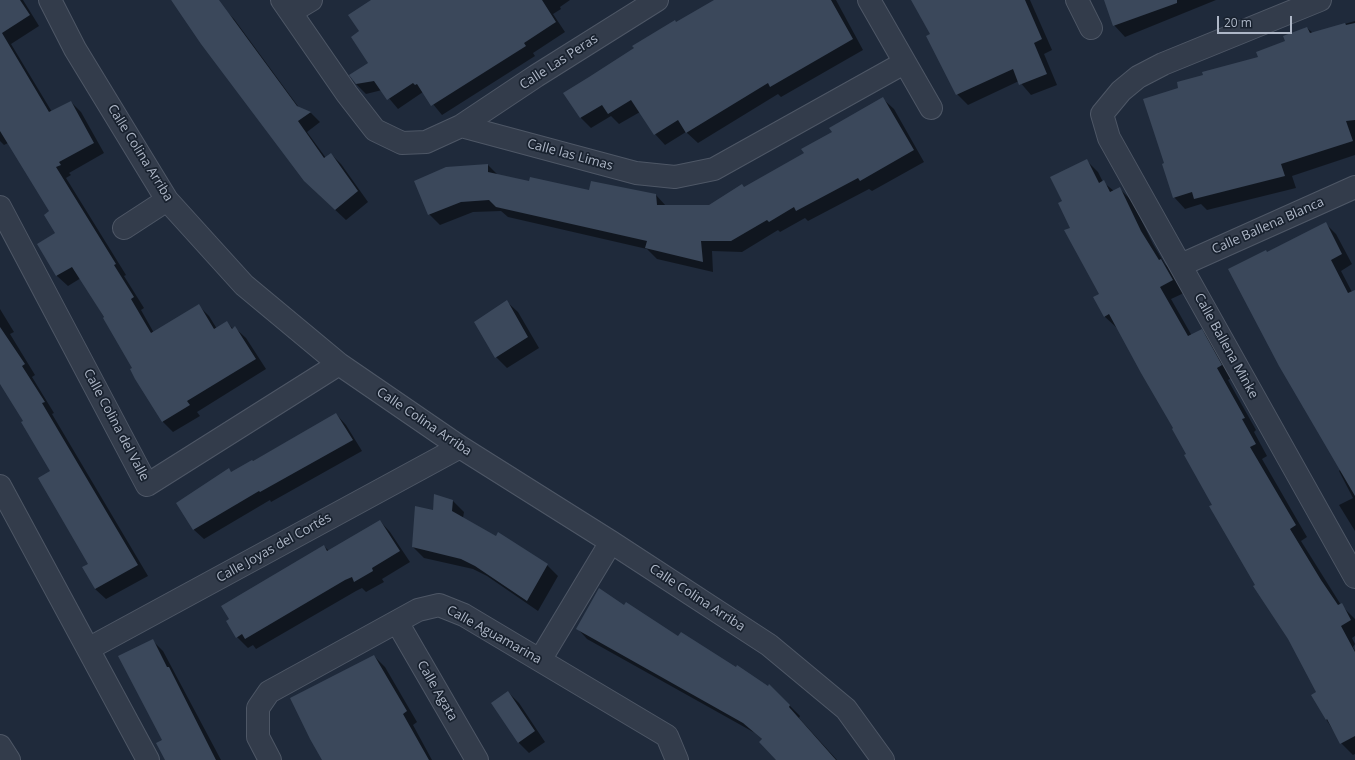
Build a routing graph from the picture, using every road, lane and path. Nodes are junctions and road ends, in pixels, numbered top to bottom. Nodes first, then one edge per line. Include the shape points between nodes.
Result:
1 (50, 0) edge
2 (311, 0) edge
3 (657, 0) edge
4 (868, 0) edge
5 (1077, 0) edge
6 (1320, 0) edge
7 (287, 6) edge
8 (1091, 28) dead end
9 (904, 63) junction
10 (931, 108) dead end
11 (461, 126) junction
12 (1355, 187) edge
13 (167, 200) junction
14 (0, 207) edge
15 (124, 228) dead end
16 (1181, 265) junction
17 (339, 364) junction
18 (460, 447) junction
19 (0, 486) edge
20 (611, 542) junction
21 (1355, 577) edge
22 (397, 622) junction
23 (88, 649) junction
24 (540, 660) junction
25 (0, 746) edge
26 (8, 760) edge
27 (148, 760) edge
28 (270, 760) edge
29 (477, 760) edge
30 (677, 760) edge
31 (883, 760) edge

1 - 13 street, Calle Colina Arriba via 75,48
2 - 7 street
3 - 11 street, Calle Las Peras
4 - 9 street
5 - 8 street
6 - 16 street, Calle Ballena Minke via 1138,76 1121,91 1102,114 1109,138
7 - 11 street via 375,130 402,143 426,142
9 - 10 street
9 - 11 street, Calle las Limas via 714,169 675,177 636,173
12 - 16 street, Calle Ballena Blanca
13 - 15 street
13 - 17 street, Calle Colina Arriba via 244,285
14 - 17 street, Calle Colina del Valle via 147,486
16 - 21 street, Calle Ballena Minke
17 - 18 street, Calle Colina Arriba
18 - 20 street, Calle Colina Arriba
18 - 23 street, Calle Joyas del Cortés
19 - 23 street
20 - 24 street
20 - 31 street, Calle Colina Arriba via 769,645 846,709
22 - 24 street, Calle Aguamarina via 418,610 439,605 464,615
22 - 28 street, Calle Aguamarina via 269,692 258,708 258,737
22 - 29 street, Calle Agata
23 - 27 street
24 - 30 street, Calle Aguamarina via 667,736
25 - 26 street

